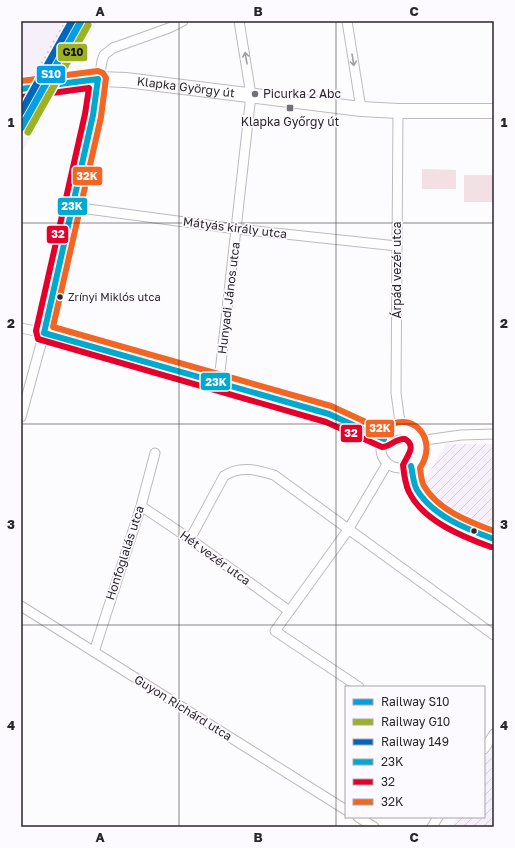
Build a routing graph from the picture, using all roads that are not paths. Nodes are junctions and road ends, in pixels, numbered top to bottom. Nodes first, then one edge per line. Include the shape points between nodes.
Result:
1 (183, 21) edge
2 (239, 21) edge
3 (347, 21) edge
4 (98, 79) junction
5 (21, 89) edge
6 (251, 96) junction
7 (361, 109) junction
8 (398, 111) junction
9 (494, 111) edge
10 (73, 207) junction
11 (237, 229) junction
12 (397, 246) junction
13 (21, 328) edge
14 (44, 333) junction
15 (219, 381) junction
16 (21, 417) edge
17 (401, 430) junction
18 (494, 434) edge
19 (384, 439) junction
20 (418, 441) junction
21 (155, 453) dead end
22 (387, 464) junction
23 (411, 466) junction
24 (141, 506) junction
25 (348, 530) junction
26 (190, 539) junction
27 (494, 539) edge
28 (21, 606) edge
29 (289, 611) junction
30 (494, 635) edge
31 (94, 652) junction
32 (358, 686) edge
33 (494, 734) edge
34 (485, 748) edge
35 (345, 809) edge
36 (360, 818) edge
37 (437, 818) edge
38 (374, 827) edge
39 (432, 827) edge

1 - 4 street via 108,51 102,61
6 -> 2 street, Hunyadi János utca
3 -> 7 street
4 - 5 main road, Klapka György út
4 - 6 main road, Klapka György út via 147,82
4 - 10 street via 94,115
6 - 7 main road, Klapka György út
6 - 11 street, Hunyadi János utca
7 - 8 main road, Klapka György út
8 - 9 main road, Klapka György út
8 - 12 street, Árpád vezér utca
10 - 11 street, Mátyás király utca
10 - 14 street
11 - 12 street, Mátyás király utca
11 - 15 street, Hunyadi János utca
12 - 17 street, Árpád vezér utca via 396,393
13 - 14 street
14 - 15 street
14 - 16 street
15 - 19 street via 330,414
17 - 19 street via 388,434
17 - 20 street via 408,431
18 - 20 street via 461,435
19 - 22 street via 381,452
20 - 23 street via 420,451 417,460
21 - 24 street, Honfoglalás utca
22 - 23 street via 399,469
22 - 25 street
23 - 27 street via 416,488 431,506 451,520
24 - 26 street, Hét vezér utca
24 - 31 street, Honfoglalás utca
25 - 26 street via 274,475 255,469 238,470 224,476
25 - 29 street
25 - 30 street
26 - 29 street, Hét vezér utca
28 - 31 street, Guyon Richárd utca
29 - 32 street via 275,631
31 - 35 street, Guyon Richárd utca
33 - 34 street
36 - 38 street
37 - 39 street

